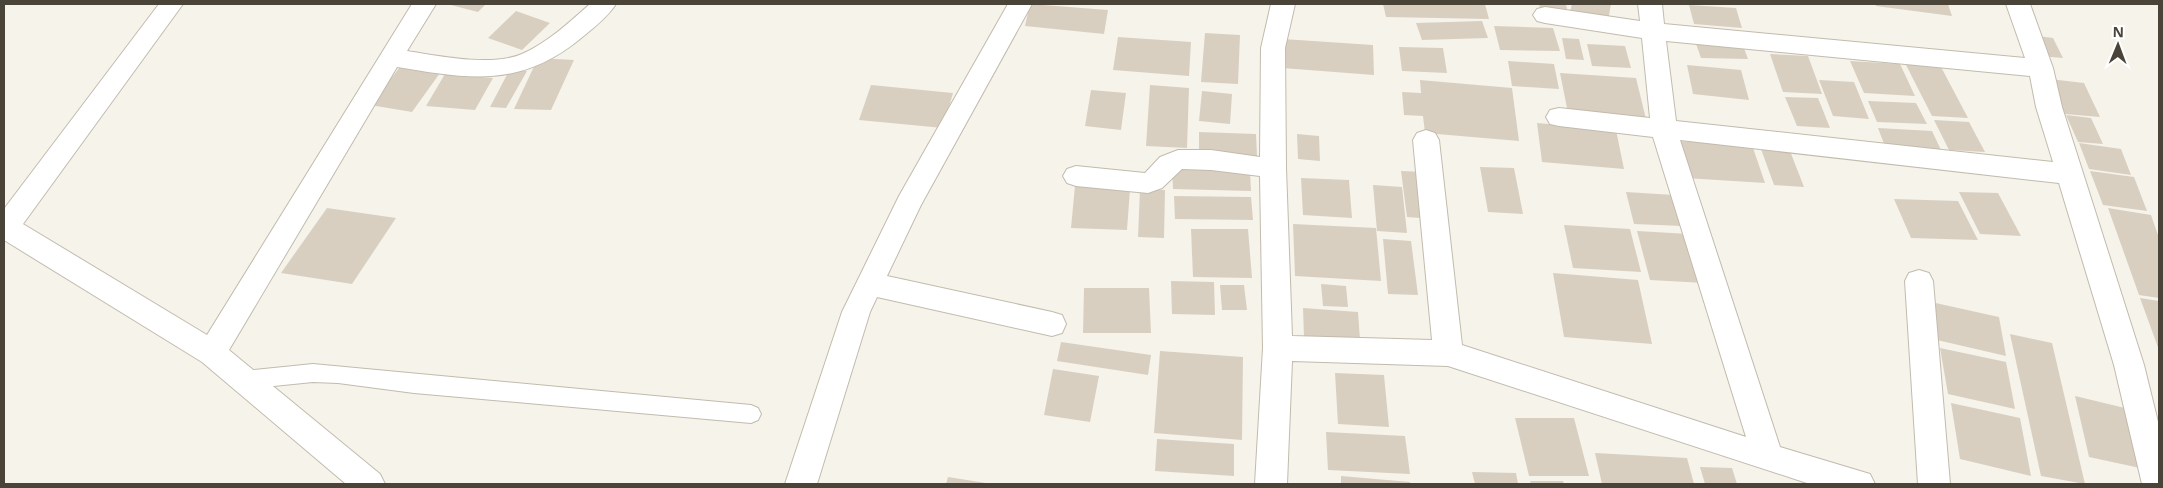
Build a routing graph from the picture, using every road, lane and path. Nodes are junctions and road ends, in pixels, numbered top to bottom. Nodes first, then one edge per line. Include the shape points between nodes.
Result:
1 (171, 4) edge
2 (424, 4) edge
3 (604, 4) edge
4 (1020, 4) edge
5 (1283, 4) edge
6 (1650, 4) edge
7 (2018, 4) edge
8 (1545, 15) dead end
9 (1653, 31) junction
10 (391, 57) junction
11 (2041, 68) junction
12 (1559, 117) dead end
13 (1664, 130) junction
14 (1426, 140) dead end
15 (1273, 168) junction
16 (2071, 174) junction
17 (1076, 176) dead end
18 (4, 227) edge
19 (1919, 281) dead end
20 (869, 284) junction
21 (1052, 324) dead end
22 (1278, 348) junction
23 (212, 353) junction
24 (1448, 353) junction
25 (243, 380) junction
26 (752, 414) dead end
27 (1768, 458) junction
28 (369, 484) edge
29 (801, 484) edge
30 (1271, 484) edge
31 (1859, 484) edge
32 (1934, 484) edge
33 (2158, 484) edge

1 - 18 street
2 - 10 street
3 - 10 street via 580,28 522,63 496,68
4 - 20 street via 908,202
5 - 15 street via 1274,48
6 - 9 street
7 - 11 street
8 - 9 street
9 - 11 street
9 - 13 street
10 - 23 street
11 - 16 street via 2049,106
12 - 13 street
13 - 16 street
13 - 27 street
14 - 24 street
15 - 17 street via 1189,159 1171,163 1155,181 1148,183
15 - 22 street
16 - 33 street via 2129,365
18 - 23 street
19 - 32 street
20 - 21 street
20 - 29 street via 856,312
22 - 24 street
22 - 30 street
23 - 25 street
24 - 27 street
25 - 26 lane via 313,373 338,374 414,384
25 - 28 street
27 - 31 street

